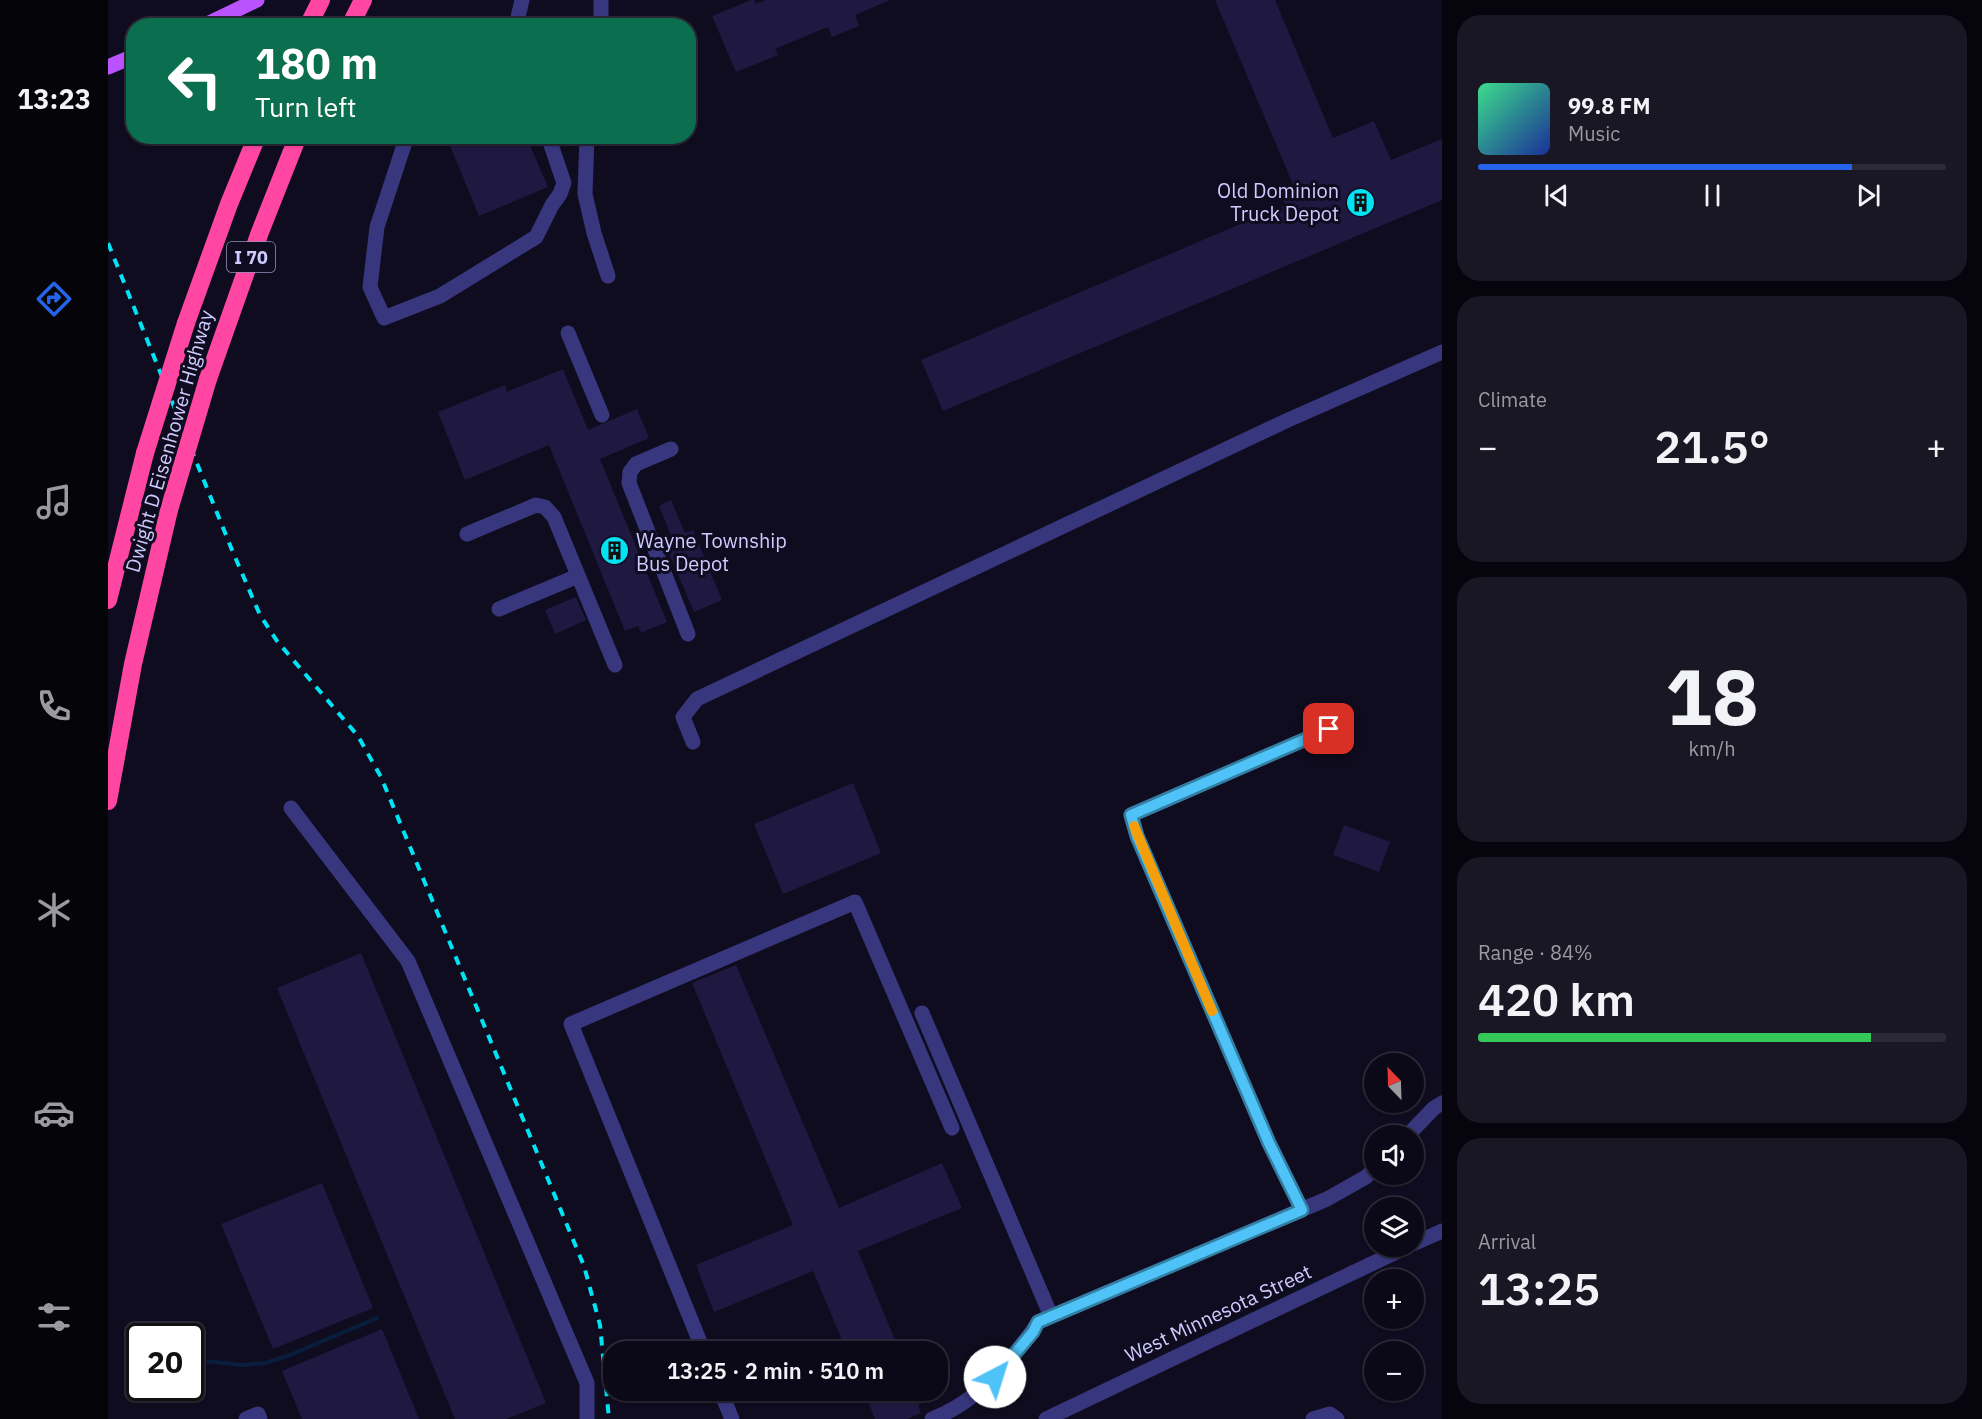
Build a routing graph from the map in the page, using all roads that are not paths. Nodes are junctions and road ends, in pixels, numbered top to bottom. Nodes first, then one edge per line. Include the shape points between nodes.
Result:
1 (257, 0) edge
2 (321, 0) edge
3 (363, 0) edge
4 (522, 0) edge
5 (601, 0) edge
6 (220, 18) edge
7 (312, 18) edge
8 (354, 18) edge
9 (518, 18) edge
10 (601, 18) edge
11 (126, 59) edge
12 (108, 67) edge
13 (254, 144) edge
14 (295, 144) edge
15 (404, 144) edge
16 (551, 144) edge
17 (587, 144) edge
18 (564, 183) junction
19 (585, 186) junction
20 (608, 276) dead end
21 (568, 333) dead end
22 (1442, 352) edge
23 (602, 416) dead end
24 (671, 450) dead end
25 (467, 534) dead end
26 (578, 576) junction
27 (108, 600) edge
28 (499, 609) dead end
29 (688, 634) dead end
30 (615, 665) dead end
31 (1329, 729) dead end
32 (693, 742) dead end
33 (108, 801) edge
34 (291, 808) dead end
35 (922, 1013) dead end
36 (1442, 1104) edge
37 (1418, 1125) edge
38 (952, 1128) dead end
39 (1364, 1178) edge
40 (1302, 1210) junction
41 (1442, 1231) edge
42 (1424, 1239) edge
43 (1385, 1257) edge
44 (1051, 1316) junction
45 (700, 1341) edge
46 (725, 1401) edge
47 (1052, 1418) edge
48 (246, 1419) edge
49 (260, 1419) edge
50 (587, 1419) edge
51 (732, 1419) edge
52 (932, 1419) edge
53 (1314, 1419) edge
54 (1337, 1419) edge

1 - 6 main road
2 - 7 highway
3 - 8 highway
4 - 9 street
5 - 10 street
11 - 12 main road
13 - 27 highway, Dwight D Eisenhower Highway / I 70, bridge via 186,323 145,453
14 - 33 highway, Dwight D Eisenhower Highway / I 70, bridge via 255,243 208,379 169,510 133,664
15 - 18 street via 377,227 370,287 384,318 440,296 536,237
16 - 18 street
17 - 19 street
18 - 19 street
19 - 20 street
21 - 23 street
22 - 32 street via 1278,425 697,699 682,717
24 - 29 street via 636,464 629,483
25 - 26 street via 536,505 545,507 554,517
26 - 28 street
26 - 30 street
31 - 40 street via 1131,815 1269,1143
34 - 50 street via 408,961 587,1383
35 - 44 street
36 - 37 street
38 - 45 street via 855,902 571,1024
39 - 40 street
40 - 44 street
41 - 42 street
43 - 47 street, West Minnesota Street
44 - 52 street via 1038,1322 975,1396
46 - 51 street
48 - 49 street via 258,1414
53 - 54 street via 1330,1414

